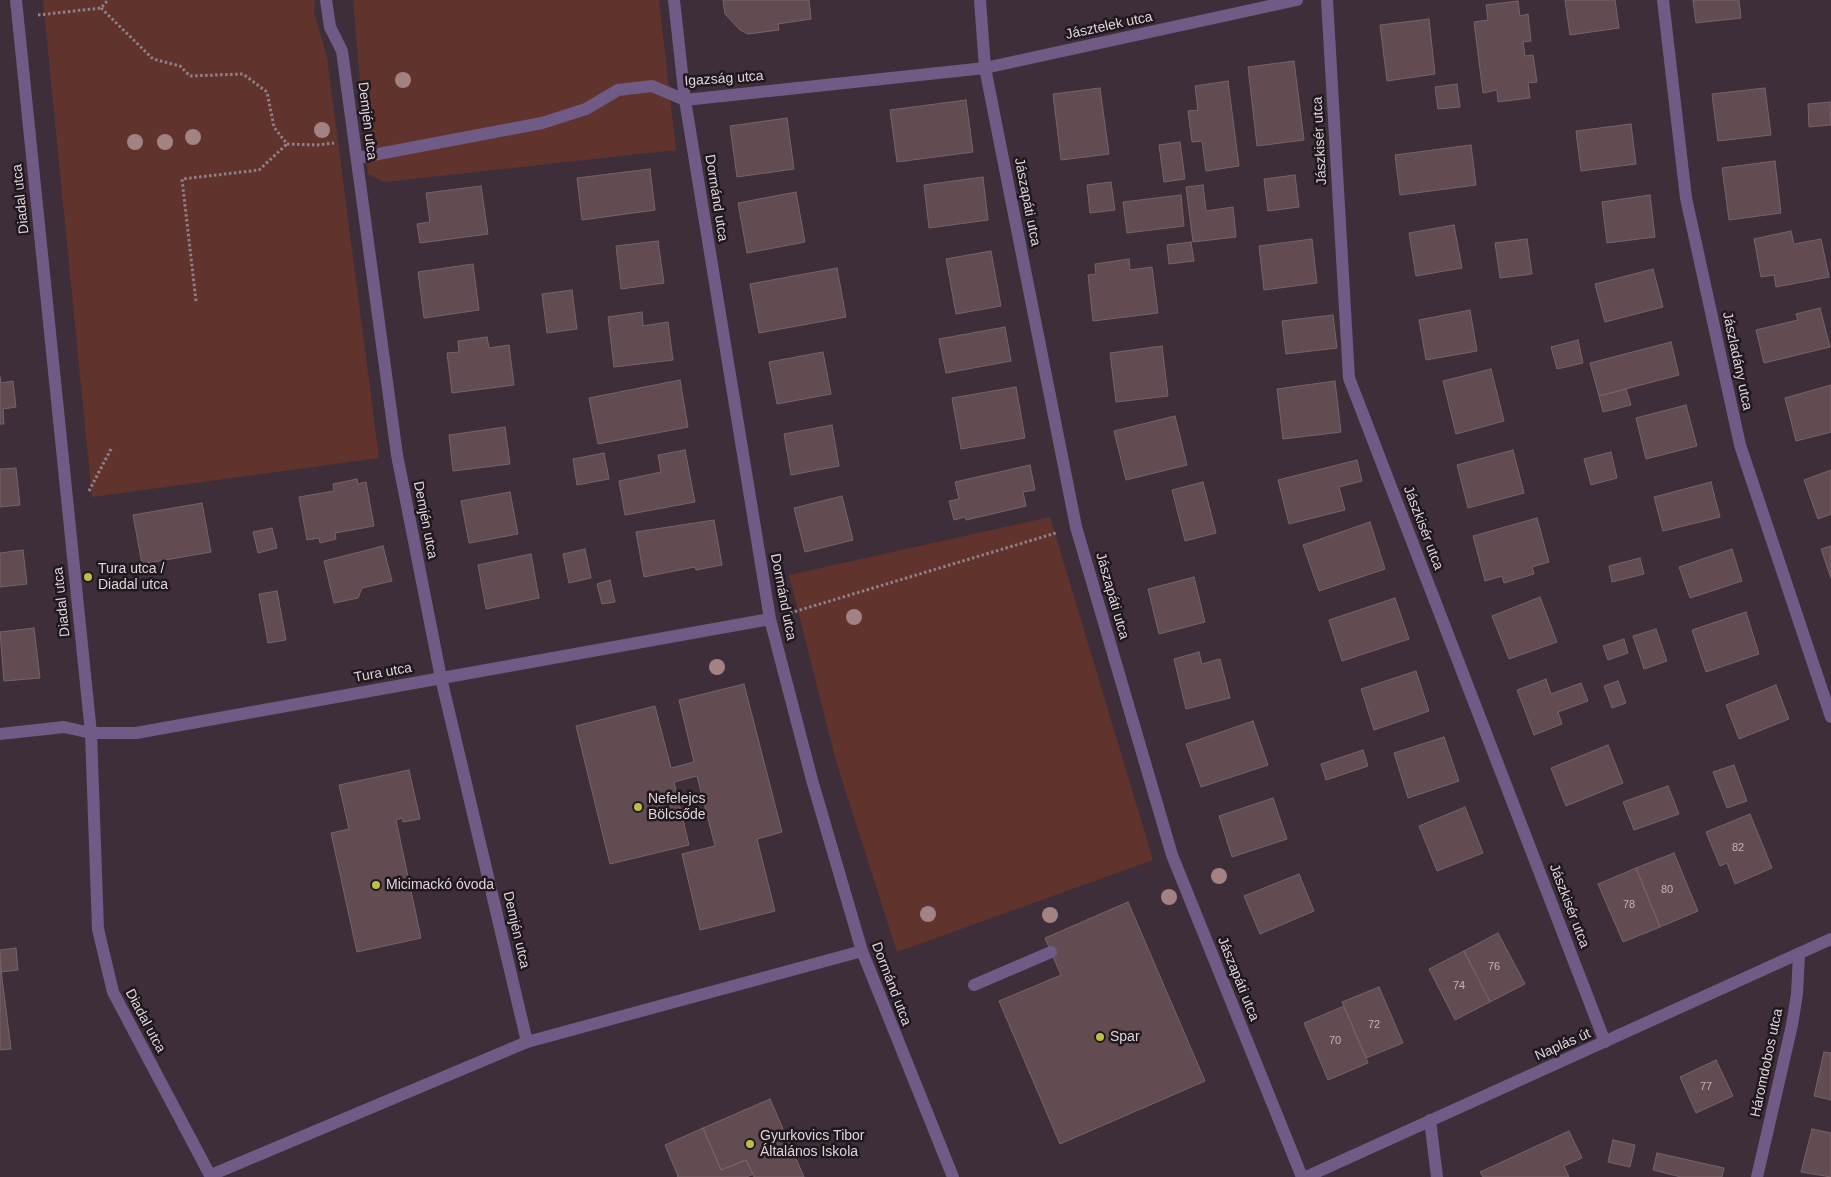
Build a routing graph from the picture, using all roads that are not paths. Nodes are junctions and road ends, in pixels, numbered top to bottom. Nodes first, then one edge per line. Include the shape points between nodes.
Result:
1 (16, 0) edge
2 (326, 0) edge
3 (674, 0) edge
4 (980, 0) edge
5 (1297, 0) edge
6 (1327, 0) edge
7 (1663, 0) edge
8 (985, 68) junction
9 (685, 100) junction
10 (357, 158) junction
11 (770, 619) junction
12 (441, 678) junction
13 (1831, 717) edge
14 (91, 732) junction
15 (0, 734) edge
16 (1831, 939) edge
17 (862, 951) junction
18 (1051, 952) dead end
19 (1799, 955) junction
20 (974, 985) dead end
21 (527, 1042) junction
22 (1605, 1042) junction
23 (1430, 1120) junction
24 (211, 1176) edge
25 (953, 1177) edge
26 (1304, 1177) edge
27 (1437, 1177) edge
28 (1757, 1177) edge

1 - 14 street, Diadal utca
2 - 10 street, Demjén utca via 330,27 342,51
3 - 9 street, Dormánd utca
4 - 8 street, Jászapáti utca
5 - 8 street, Jásztelek utca
6 - 22 street, Jászkisér utca via 1350,378
7 - 13 street, Jászladány utca via 1686,198 1740,445
8 - 9 street, Igazság utca
8 - 26 street, Jászapáti utca via 1076,527 1172,855
9 - 10 street, Igazság utca via 652,86 618,90 586,109 542,123
9 - 11 street, Dormánd utca
10 - 12 street, Demjén utca via 396,455
11 - 12 street, Tura utca
11 - 17 street, Dormánd utca via 812,780
12 - 14 street, Tura utca via 136,733
12 - 21 street, Demjén utca
14 - 15 street, Tura utca via 64,727
14 - 24 street, Diadal utca via 98,928 113,992
16 - 19 street, Naplás út
17 - 21 street
17 - 25 street, Dormánd utca
18 - 20 street
19 - 22 street, Naplás út
19 - 28 street, Háromdobos utca via 1792,1025
21 - 24 street
22 - 23 street, Naplás út
23 - 26 street, Naplás út
23 - 27 street

